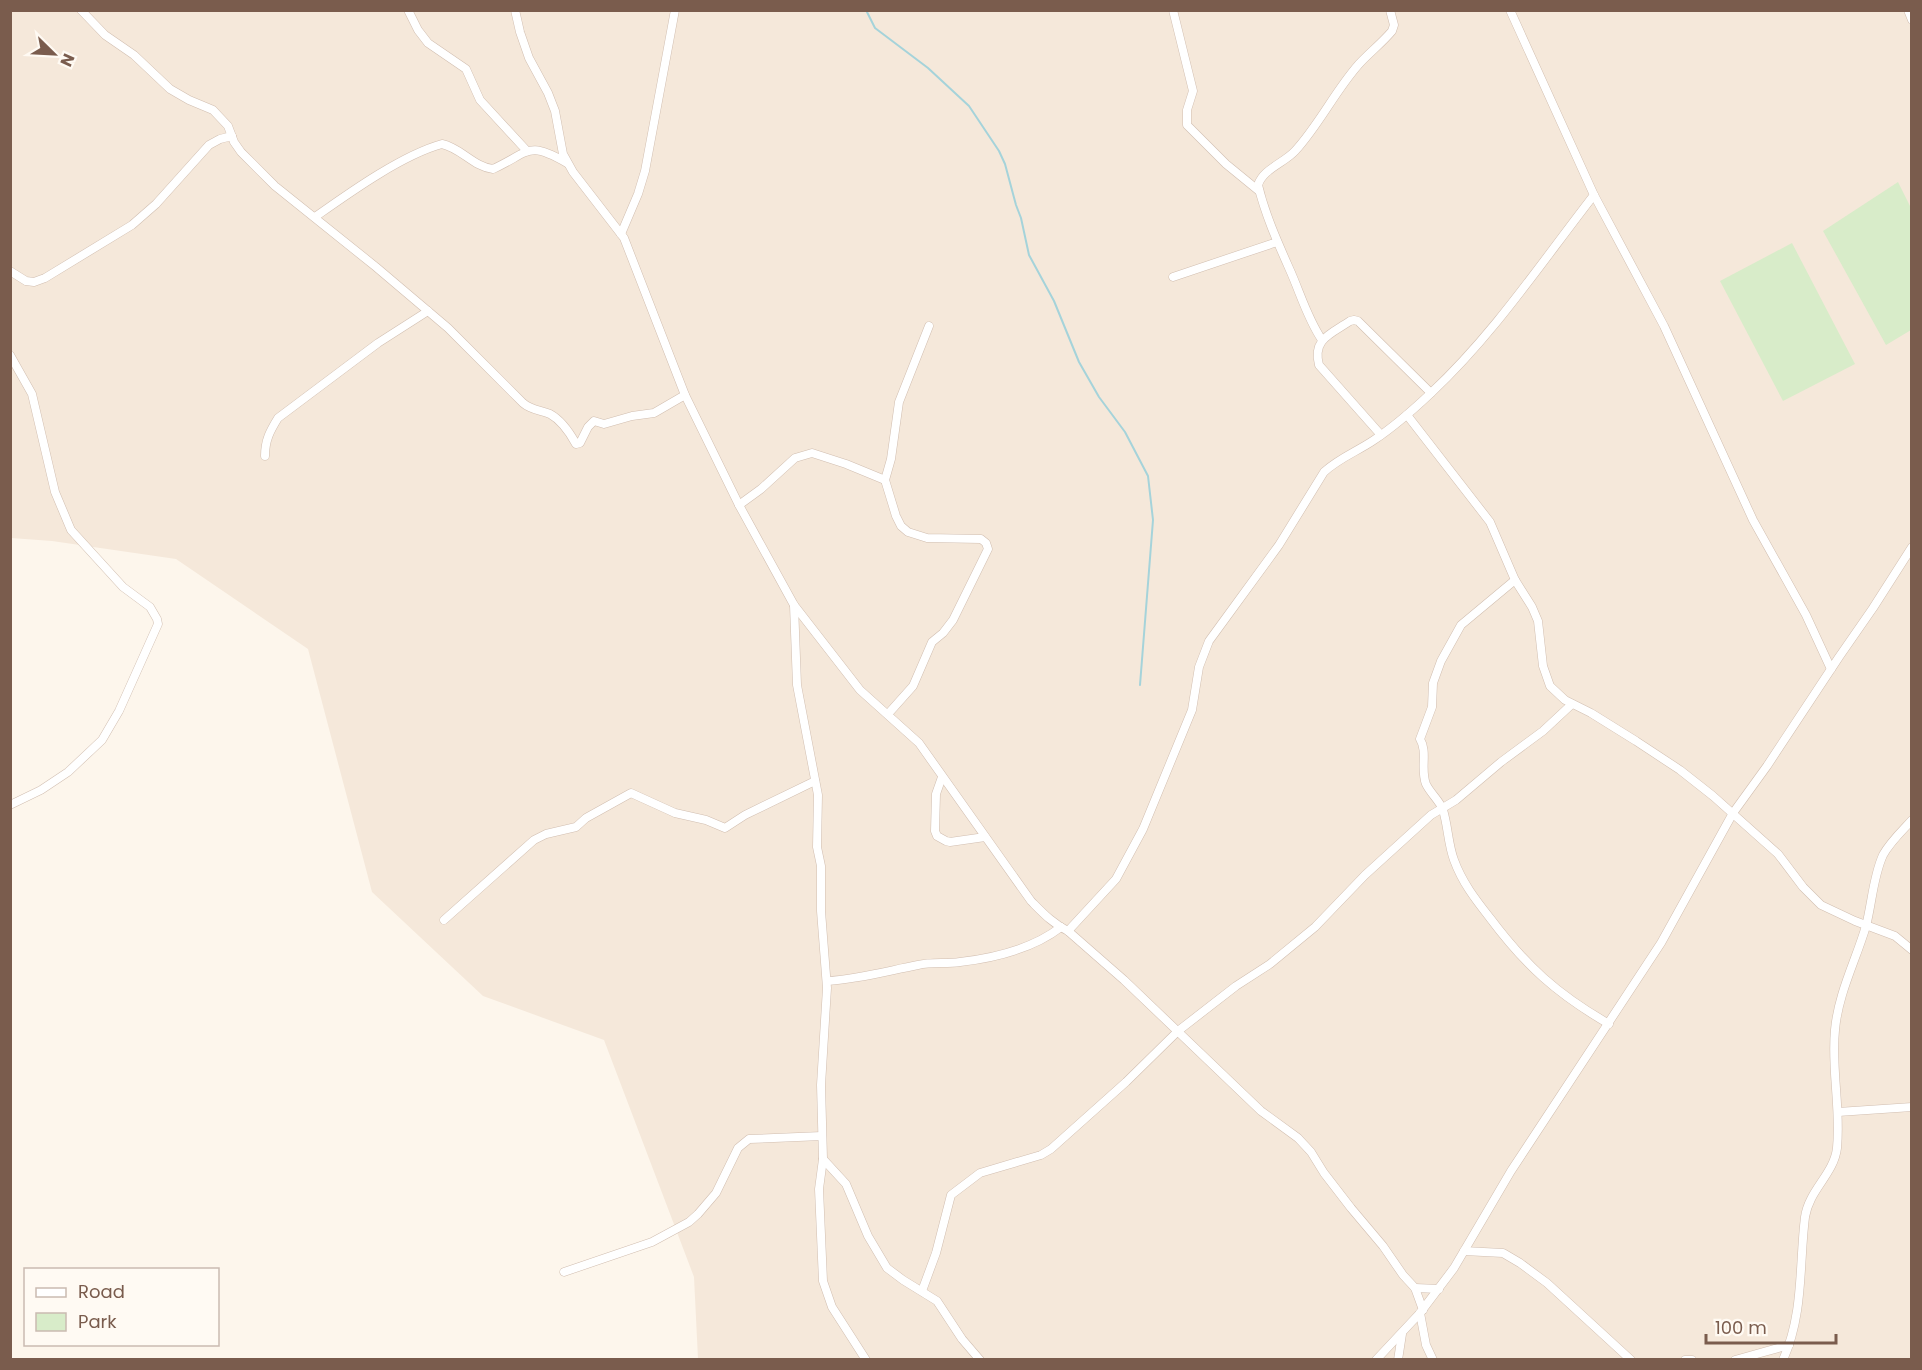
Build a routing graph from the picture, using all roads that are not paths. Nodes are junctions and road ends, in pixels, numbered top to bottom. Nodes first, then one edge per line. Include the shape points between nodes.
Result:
1 (81, 10) edge
2 (408, 10) edge
3 (515, 10) edge
4 (675, 10) edge
5 (1173, 10) edge
6 (1390, 10) edge
7 (1510, 10) edge
8 (1908, 10) edge
9 (1911, 20) edge
10 (232, 136) junction
11 (527, 151) junction
12 (568, 164) junction
13 (1259, 191) junction
14 (1594, 195) junction
15 (315, 217) junction
16 (621, 234) junction
17 (1277, 242) junction
18 (10, 271) edge
19 (1173, 276) dead end
20 (428, 310) junction
21 (929, 326) dead end
22 (1322, 340) junction
23 (10, 355) edge
24 (1431, 393) junction
25 (685, 396) junction
26 (1407, 415) junction
27 (1382, 435) junction
28 (265, 456) dead end
29 (885, 480) junction
30 (738, 505) junction
31 (1911, 547) edge
32 (1515, 580) junction
33 (794, 605) junction
34 (1831, 669) junction
35 (1572, 704) junction
36 (888, 714) junction
37 (942, 777) junction
38 (815, 781) junction
39 (10, 805) edge
40 (1443, 809) junction
41 (1733, 813) junction
42 (1911, 820) edge
43 (985, 837) junction
44 (444, 920) dead end
45 (1866, 924) junction
46 (1064, 929) junction
47 (1911, 950) edge
48 (827, 981) junction
49 (1609, 1024) junction
50 (1178, 1031) junction
51 (1911, 1107) edge
52 (1838, 1112) junction
53 (822, 1136) junction
54 (823, 1159) junction
55 (1464, 1251) junction
56 (564, 1272) dead end
57 (1415, 1288) junction
58 (1438, 1289) junction
59 (922, 1291) junction
60 (1422, 1311) junction
61 (1402, 1334) junction
62 (1789, 1344) junction
63 (866, 1359) edge
64 (980, 1359) edge
65 (1376, 1359) edge
66 (1398, 1359) edge
67 (1433, 1359) edge
68 (1631, 1359) edge
69 (1685, 1359) edge
70 (1692, 1359) edge
71 (1735, 1359) edge
72 (1783, 1359) edge

1 - 10 street via 170,89 213,110
2 - 11 street via 433,48 466,69 480,100
3 - 12 street via 529,58 555,111
4 - 16 street via 645,171
5 - 13 street via 1193,91 1187,125
6 - 13 street via 1392,31 1359,64 1295,152 1259,180
7 - 14 street
8 - 9 street
10 - 15 street via 241,152 275,186
10 - 18 street via 209,145 140,218 82,256 34,282
11 - 12 street via 540,150
11 - 15 street via 493,169 449,145 435,146 372,179
12 - 16 street
13 - 17 street
14 - 24 street via 1505,313
14 - 34 street via 1664,326 1753,520
15 - 20 street
16 - 25 street
17 - 19 street
17 - 22 street via 1312,326
20 - 25 street via 523,403 554,417 577,444 594,421 604,424 654,413
20 - 28 street via 278,418 269,432
21 - 29 street via 899,402
22 - 24 street via 1350,321 1358,321
22 - 27 street via 1317,356 1319,365
23 - 39 street via 32,394 55,492 71,530 123,587 150,607 158,624 102,740 68,772
24 - 26 street
25 - 30 street
26 - 27 street
26 - 32 street via 1490,522
27 - 46 street via 1324,472 1279,545 1209,641 1199,667 1192,710 1143,829 1116,879
29 - 30 street via 812,453 795,458
29 - 36 street via 896,516 908,532 927,538 972,537 981,539 988,549 953,620 932,642 913,686
30 - 33 street
31 - 34 street
32 - 35 street via 1538,621 1543,666 1550,686
32 - 40 street via 1461,625 1433,683 1432,707 1420,739 1423,776
33 - 36 street via 860,690
33 - 38 street via 796,685
34 - 41 street
35 - 40 street
35 - 41 street via 1680,770
36 - 37 street via 919,743
37 - 43 street
37 - 43 street via 936,794 937,836 950,842
38 - 44 street via 725,828 675,813 631,793 576,826 534,840
38 - 48 street
40 - 49 street via 1453,858 1462,878 1511,947 1551,985
40 - 50 street via 1416,828 1315,927
41 - 45 street via 1778,854 1821,905
41 - 49 street via 1662,943
42 - 45 street via 1882,857
43 - 46 street via 1031,901
45 - 47 street via 1895,936
45 - 52 street via 1837,1014
46 - 48 street via 1039,942 960,962 920,964
46 - 50 street
48 - 53 street
49 - 55 street via 1511,1171
50 - 57 street via 1261,1111 1311,1152
50 - 59 street via 1051,1149 980,1173 951,1195
51 - 52 street
52 - 62 street via 1835,1160 1806,1211 1800,1296
53 - 54 street
53 - 56 street via 749,1139 738,1148 716,1193 689,1222 652,1242
54 - 59 street via 846,1184 868,1236 887,1268
54 - 63 street via 819,1189 823,1281 832,1308
55 - 58 street
55 - 68 street via 1503,1253 1520,1263
57 - 58 street
57 - 60 street
58 - 60 street
59 - 64 street via 943,1308
60 - 61 street
60 - 67 street via 1426,1345
61 - 65 street
61 - 66 street
62 - 71 street
62 - 72 street
69 - 70 street

